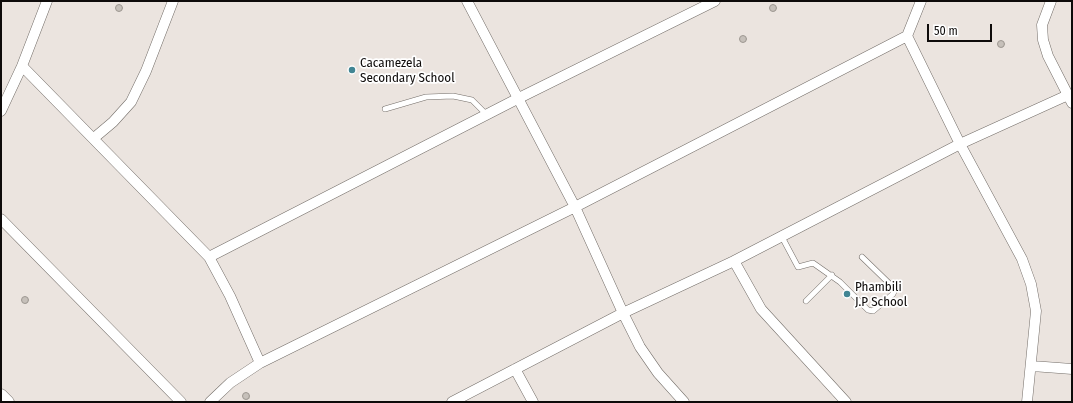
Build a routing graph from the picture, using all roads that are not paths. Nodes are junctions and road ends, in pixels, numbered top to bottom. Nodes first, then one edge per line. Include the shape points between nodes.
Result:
1 (45, 1) edge
2 (173, 1) edge
3 (467, 1) edge
4 (714, 1) edge
5 (921, 1) edge
6 (1051, 1) edge
7 (907, 36) junction
8 (22, 66) junction
9 (518, 99) junction
10 (1070, 99) edge
11 (385, 109) dead end
12 (1, 111) edge
13 (487, 115) junction
14 (94, 138) junction
15 (960, 144) junction
16 (575, 207) junction
17 (1, 219) edge
18 (782, 237) junction
19 (209, 257) junction
20 (862, 257) dead end
21 (734, 262) junction
22 (832, 275) junction
23 (806, 301) dead end
24 (623, 313) junction
25 (260, 363) junction
26 (1032, 366) junction
27 (515, 369) junction
28 (1072, 369) edge
29 (1, 395) edge
30 (8, 402) edge
31 (181, 402) edge
32 (210, 402) edge
33 (452, 402) edge
34 (533, 402) edge
35 (684, 402) edge
36 (846, 402) edge
37 (1027, 402) edge

1 - 8 street
2 - 14 street via 131,102
3 - 9 street
4 - 9 street
5 - 7 street
6 - 10 street via 1042,25 1043,40 1048,56
7 - 15 street
7 - 16 street
8 - 12 street
8 - 14 street
9 - 13 street
9 - 16 street
10 - 15 street
11 - 13 lane via 426,97 452,96 472,100
13 - 19 street
14 - 19 street
15 - 18 street
15 - 26 street via 1022,259 1031,284 1036,311
16 - 24 street
16 - 25 street
17 - 31 street
18 - 21 street
18 - 22 lane via 798,267 812,262
19 - 25 street via 230,296
20 - 22 lane via 895,289 875,310 868,310
21 - 24 street
21 - 36 street via 761,309
22 - 23 lane
24 - 27 street
24 - 35 street via 640,347 658,373
25 - 32 street via 230,383
26 - 28 street
26 - 37 street
27 - 33 street
27 - 34 street
29 - 30 street

